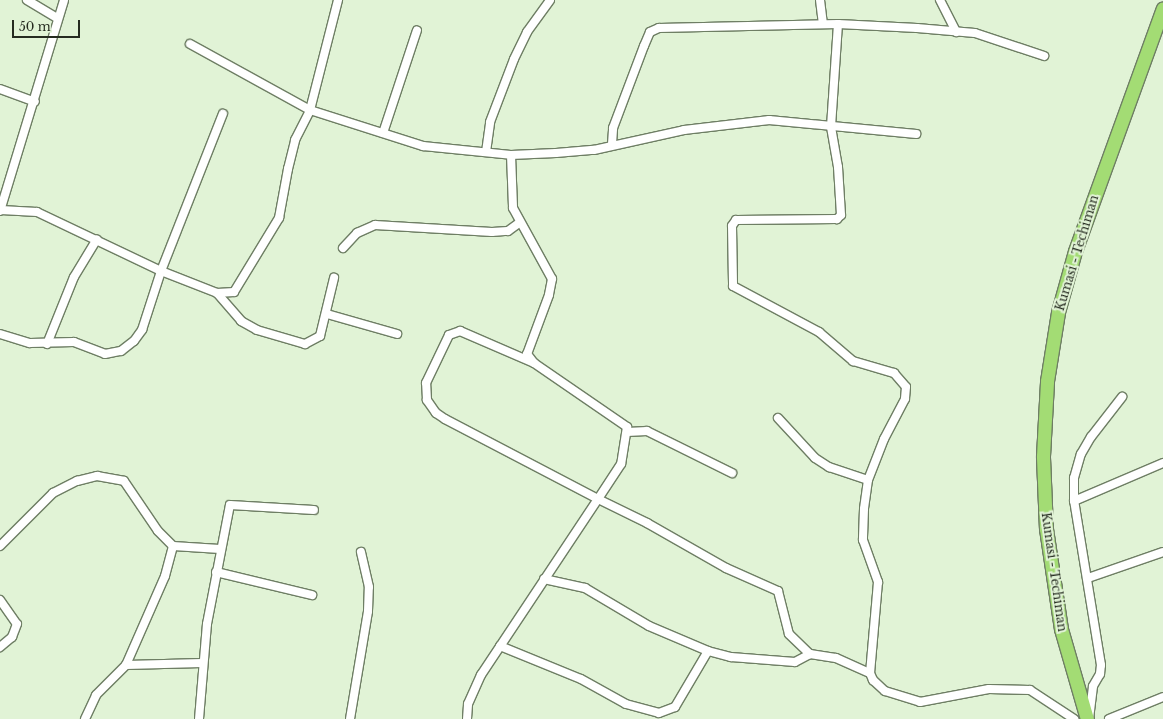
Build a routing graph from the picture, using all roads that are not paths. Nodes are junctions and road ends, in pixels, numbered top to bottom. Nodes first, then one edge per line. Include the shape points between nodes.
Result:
1 (27, 0) edge
2 (64, 0) edge
3 (338, 0) edge
4 (550, 0) edge
5 (820, 0) edge
6 (940, 0) edge
7 (1163, 5) edge
8 (1163, 8) edge
9 (57, 18) junction
10 (824, 24) junction
11 (838, 24) junction
12 (417, 30) dead end
13 (956, 32) junction
14 (1152, 38) junction
15 (190, 44) dead end
16 (1044, 56) dead end
17 (0, 89) edge
18 (35, 102) junction
19 (310, 110) junction
20 (223, 114) dead end
21 (831, 128) junction
22 (382, 133) junction
23 (916, 134) dead end
24 (612, 144) junction
25 (486, 152) junction
26 (511, 155) junction
27 (0, 210) edge
28 (519, 223) junction
29 (97, 238) junction
30 (343, 248) dead end
31 (161, 270) junction
32 (334, 278) dead end
33 (217, 293) junction
34 (327, 314) junction
35 (0, 334) edge
36 (397, 334) dead end
37 (47, 344) junction
38 (534, 363) junction
39 (1122, 397) dead end
40 (778, 418) dead end
41 (627, 432) junction
42 (1163, 463) edge
43 (732, 473) dead end
44 (868, 480) junction
45 (598, 499) junction
46 (1074, 501) junction
47 (314, 510) dead end
48 (0, 546) edge
49 (173, 546) junction
50 (220, 549) junction
51 (360, 552) dead end
52 (1163, 552) edge
53 (216, 572) junction
54 (1088, 578) junction
55 (544, 579) junction
56 (312, 595) dead end
57 (0, 600) edge
58 (500, 646) junction
59 (0, 647) edge
60 (708, 651) junction
61 (810, 654) junction
62 (202, 663) junction
63 (126, 665) junction
64 (870, 673) junction
65 (1163, 697) edge
66 (86, 719) edge
67 (199, 719) edge
68 (350, 719) edge
69 (467, 719) edge
70 (1074, 719) edge
71 (1088, 719) edge
72 (1109, 719) edge

1 - 9 street
2 - 9 street
3 - 19 street
4 - 25 street via 527,32 514,59 490,122
5 - 10 street
6 - 13 street
7 - 14 street
8 - 14 highway, Kumasi - Techiman
9 - 18 street
10 - 11 street
10 - 24 street via 670,26 650,32 613,128
11 - 13 street
11 - 21 street
12 - 22 street
13 - 16 street via 1012,43
14 - 71 highway, Kumasi - Techiman via 1097,187 1063,292 1044,406 1043,496 1049,558 1061,629
15 - 19 street
17 - 18 street
18 - 27 street
19 - 22 street
19 - 33 street via 295,140 279,218 241,285 234,292
20 - 31 street
21 - 23 street
21 - 24 street via 756,121 656,134
21 - 44 street via 838,167 840,217 736,220 732,226 733,286 819,332 853,362 894,373 904,382 905,399 884,439
22 - 25 street via 409,144
24 - 26 street via 594,150
25 - 26 street
26 - 28 street via 511,198
27 - 29 street via 37,212
28 - 30 street via 508,231 492,232 375,225 357,233
28 - 38 street via 539,252 552,279 549,295 527,354
29 - 31 street
29 - 37 street via 71,284
31 - 33 street
31 - 37 street via 142,330 121,351 105,354 74,342
32 - 34 street
33 - 34 street via 241,321 257,330 306,344 320,336
34 - 36 street
35 - 37 street
38 - 41 street via 625,424
38 - 45 street via 460,331 449,335 426,383 427,400 445,419
39 - 46 street via 1081,454 1074,478
40 - 44 street via 815,458 829,467
41 - 43 street via 647,431
41 - 45 street via 620,464
42 - 46 street
44 - 64 street via 863,540 875,569 879,598
45 - 55 street
45 - 61 street via 647,523 726,568 778,591 789,634
46 - 54 street
47 - 50 street via 230,505
48 - 49 street via 53,494 77,481 97,476 124,481 158,531
49 - 50 street
49 - 63 street via 165,576
50 - 53 street
51 - 68 street via 369,587 368,611
52 - 54 street
53 - 56 street
53 - 62 street
54 - 71 street via 1101,665 1100,674 1093,686
55 - 58 street
55 - 60 street via 585,588 648,626
57 - 59 street via 17,624 12,636
58 - 60 street via 580,679 626,704 659,713 675,707
58 - 69 street via 474,689 466,711
60 - 61 street via 731,657 795,662
61 - 64 street via 836,658
62 - 63 street
62 - 67 street
63 - 66 street via 96,695
64 - 70 street via 873,680 885,691 920,702 989,689 1030,690
65 - 72 street

